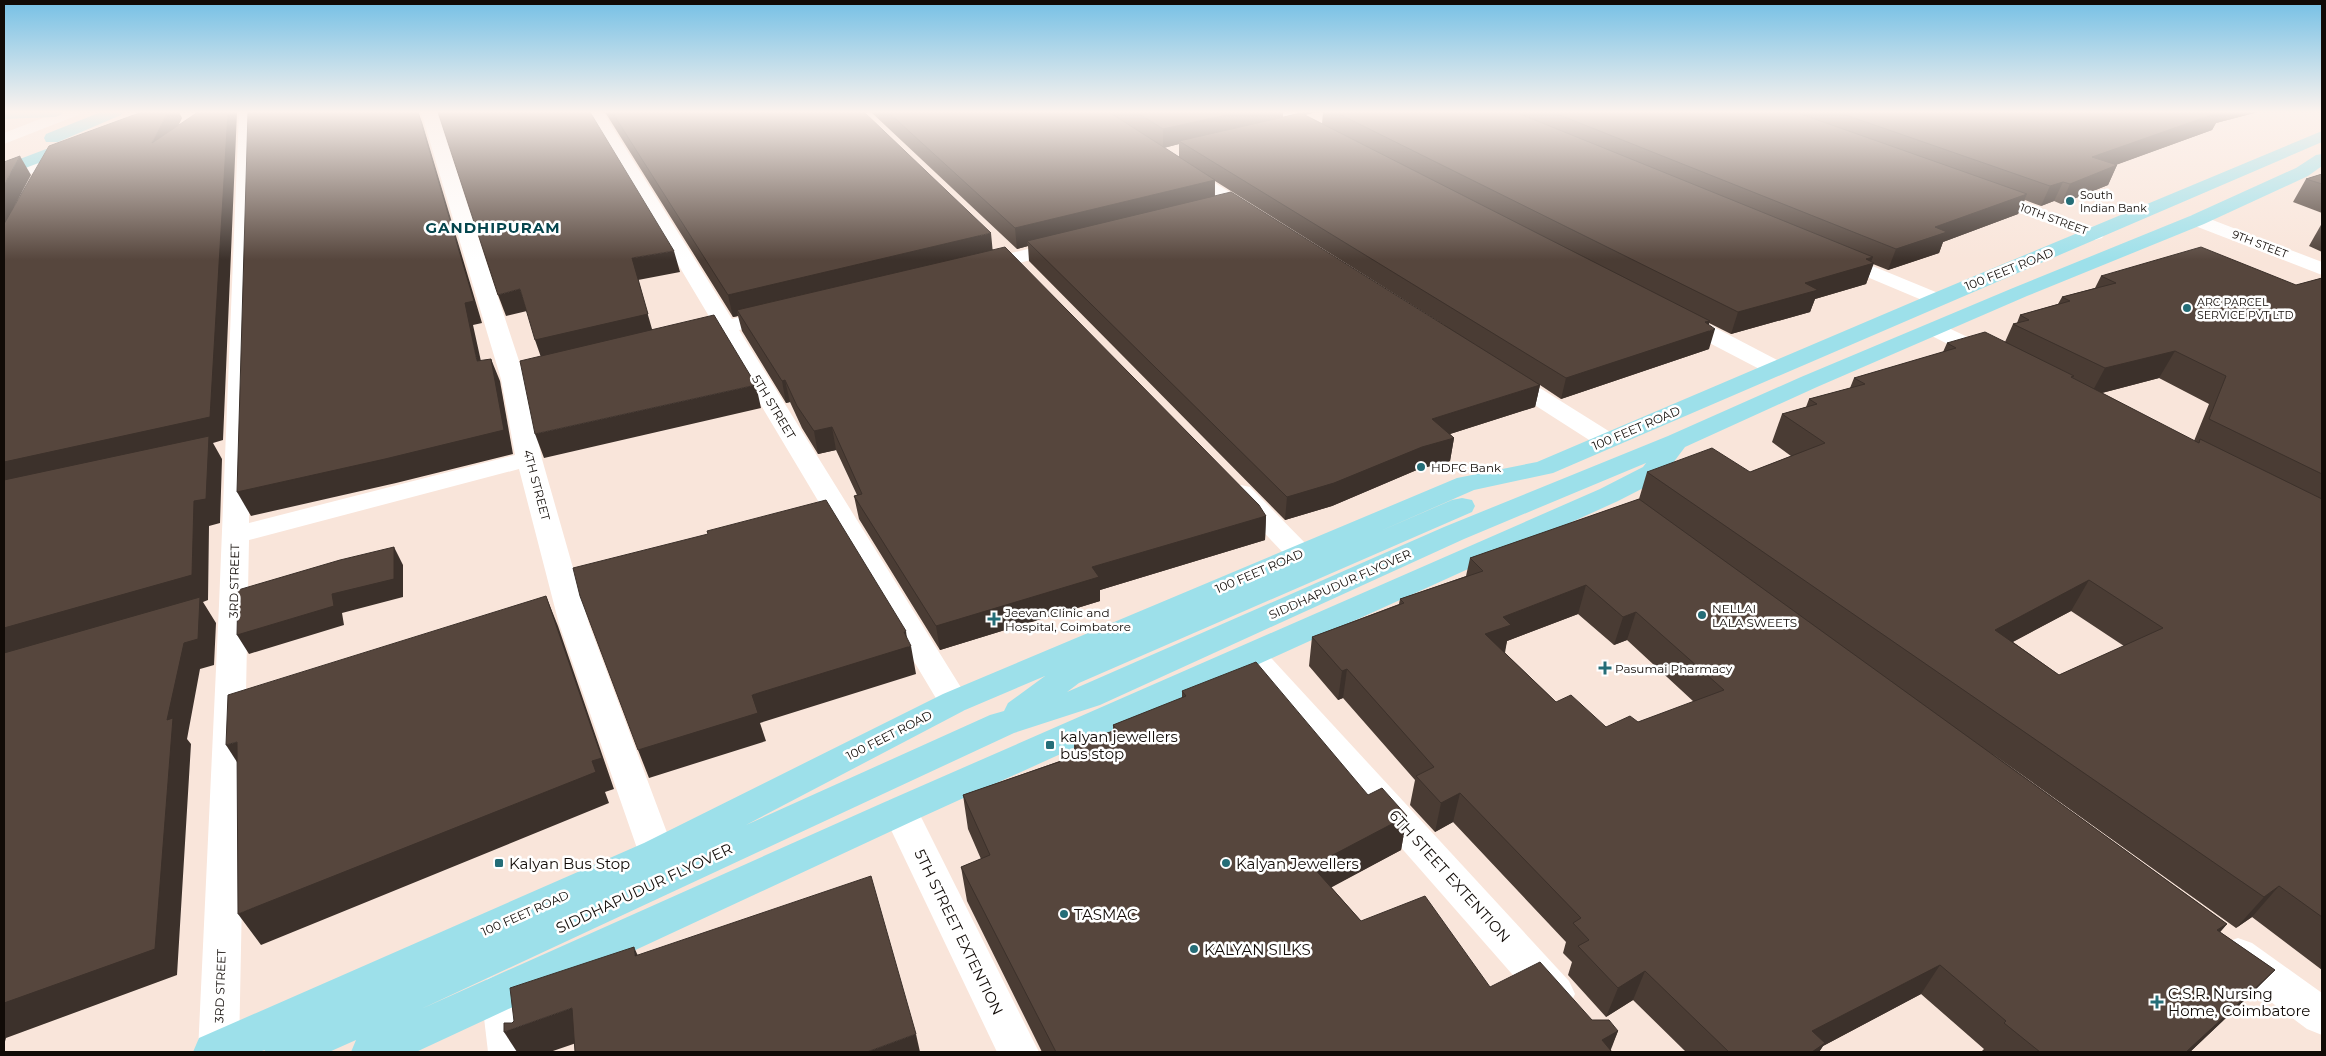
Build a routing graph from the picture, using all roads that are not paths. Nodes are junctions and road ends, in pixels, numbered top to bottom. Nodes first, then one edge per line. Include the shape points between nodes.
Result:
1 (25, 161) edge
2 (50, 161) joint
3 (244, 161) edge
4 (445, 161) edge
5 (626, 161) edge
6 (2300, 161) edge
7 (2313, 161) edge
8 (1168, 162) edge
9 (4, 171) edge
10 (4, 179) edge
11 (36, 187) edge
12 (1974, 190) edge
13 (1234, 203) junction
14 (1206, 210) edge
15 (2197, 220) junction
16 (1268, 224) edge
17 (2095, 234) junction
18 (992, 239) dead end
19 (1080, 242) edge
20 (1816, 249) edge
21 (1019, 266) junction
22 (2322, 269) edge
23 (955, 272) edge
24 (1936, 299) junction
25 (1661, 309) edge
26 (792, 311) edge
27 (725, 327) junction
28 (1936, 329) junction
29 (667, 341) edge
30 (1491, 366) edge
31 (1775, 368) junction
32 (2015, 369) edge
33 (1606, 440) junction
34 (1676, 442) junction
35 (529, 459) junction
36 (1544, 468) junction
37 (1225, 476) edge
38 (235, 535) junction
39 (1300, 554) junction
40 (234, 605) junction
41 (206, 614) dead end
42 (1251, 656) junction
43 (954, 702) junction
44 (1002, 724) junction
45 (900, 811) junction
46 (658, 854) junction
47 (2210, 934) edge
48 (501, 992) junction
49 (1575, 1016) edge
50 (2322, 1016) edge
51 (216, 1051) edge
52 (285, 1052) edge
53 (372, 1052) edge
54 (509, 1052) edge
55 (1018, 1052) edge

1 - 9 highway
2 - 10 street
2 - 11 street
3 - 38 street, 3RD STREET via 227,450
4 - 35 street, 4TH STREET via 522,377
5 - 27 street, 5TH STREET
6 - 17 main road, 100 FEET ROAD
7 - 15 main road, 100 FEET ROAD via 2302,172
8 - 13 street
12 - 17 street, 10TH STREET
13 - 14 street
13 - 16 street
15 - 22 street, 9TH STEET
15 - 28 main road, 100 FEET ROAD
17 - 24 main road, 100 FEET ROAD
18 - 21 street
19 - 21 street
20 - 24 street
21 - 23 street
24 - 31 main road, 100 FEET ROAD
25 - 31 street
26 - 27 street
27 - 29 street
27 - 43 street, 5TH STREET
28 - 32 street
28 - 34 main road, 100 FEET ROAD
30 - 33 street
31 - 33 main road, 100 FEET ROAD
33 - 36 main road, 100 FEET ROAD
34 - 42 main road, 100 FEET ROAD via 1652,473 1621,504
34 - 44 main road, SIDDHAPUDUR FLYOVER via 1454,533 1089,697
35 - 38 street
35 - 46 street, 4TH STREET via 574,624
36 - 39 main road, 100 FEET ROAD via 1466,484
36 - 44 main road, SIDDHAPUDUR FLYOVER via 1068,675
37 - 39 street
38 - 40 street, 3RD STREET
39 - 43 main road, 100 FEET ROAD
40 - 41 street
40 - 51 street, 3RD STREET
42 - 45 main road, 100 FEET ROAD
42 - 49 street, 6TH STEET EXTENTION
43 - 46 main road, 100 FEET ROAD
44 - 52 main road, SIDDHAPUDUR FLYOVER
45 - 48 main road, 100 FEET ROAD
45 - 55 street, 5TH STREET EXTENTION
46 - 51 main road, 100 FEET ROAD
47 - 50 street
48 - 53 main road, 100 FEET ROAD
48 - 54 street

